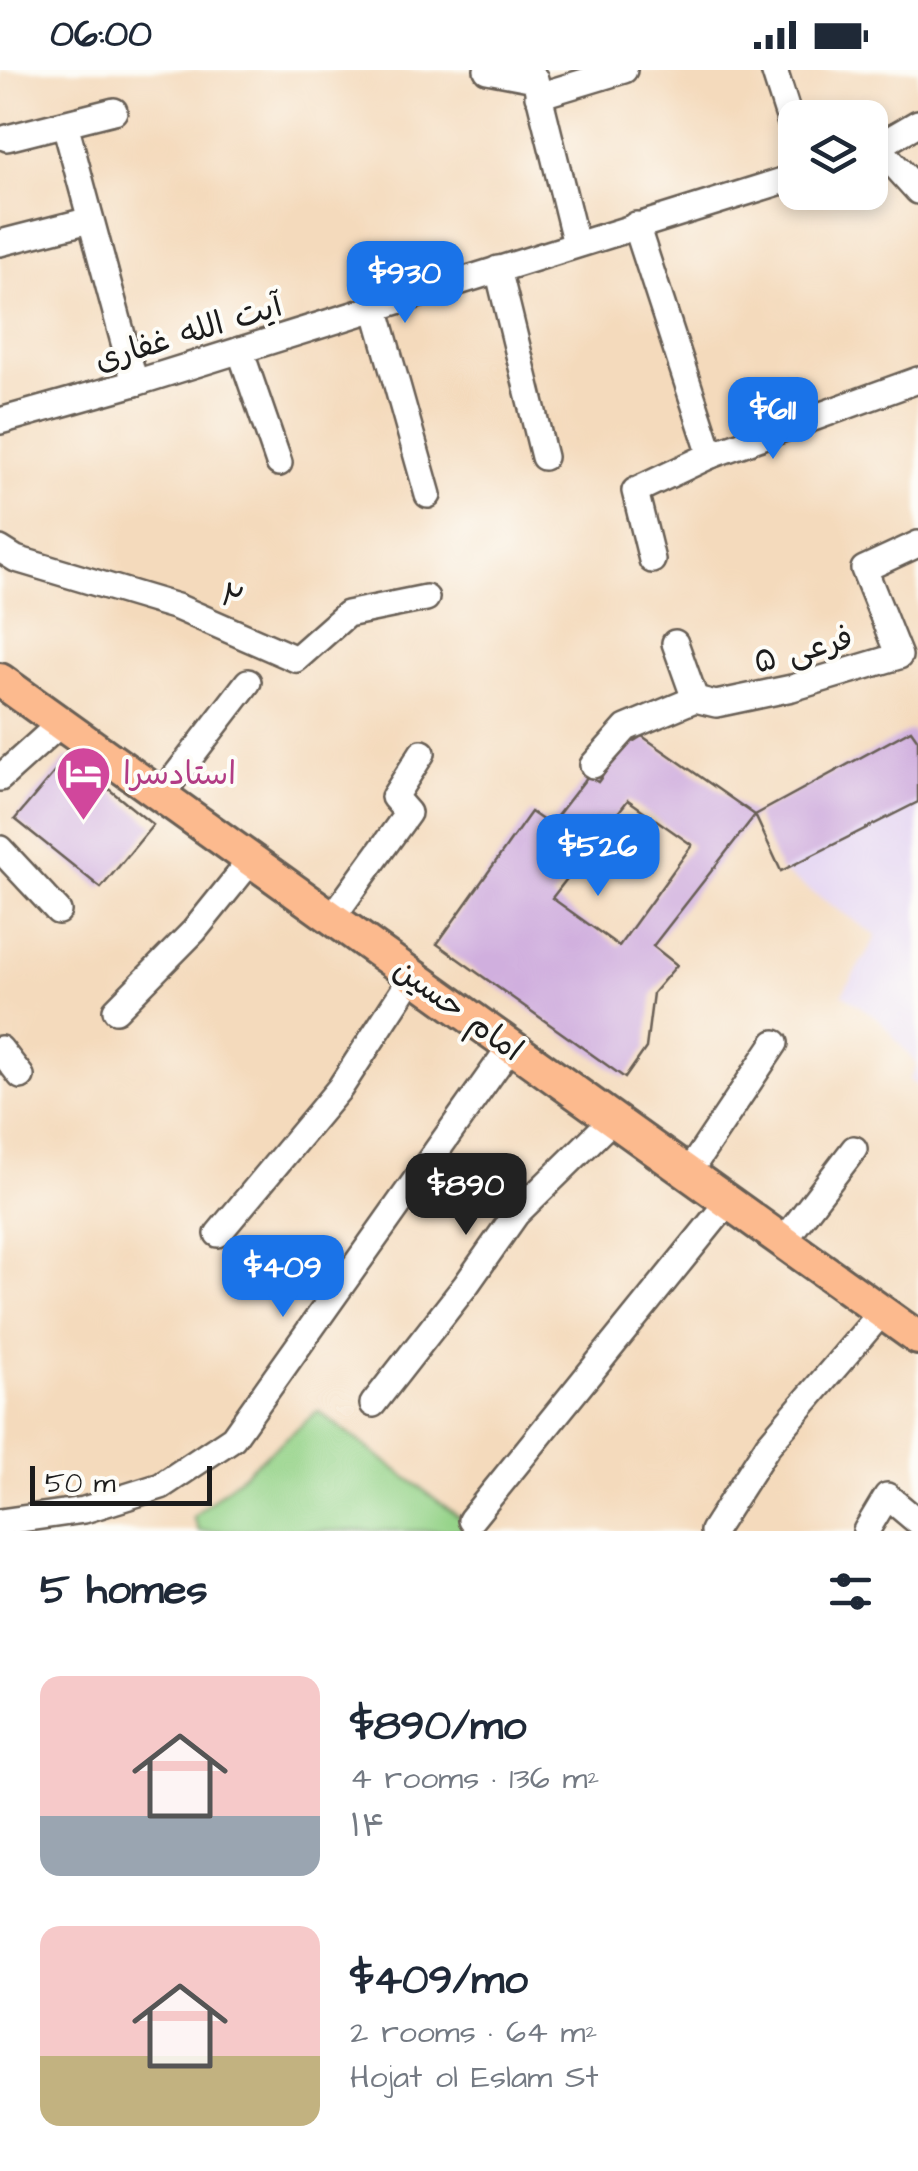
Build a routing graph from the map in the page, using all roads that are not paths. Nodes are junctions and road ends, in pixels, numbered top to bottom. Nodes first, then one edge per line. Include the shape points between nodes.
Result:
1 (487, 70) edge
2 (624, 70) edge
3 (774, 70) edge
4 (538, 96) junction
5 (784, 100) edge
6 (114, 112) dead end
7 (918, 123) edge
8 (65, 124) junction
9 (7, 138) dead end
10 (888, 141) edge
11 (888, 163) edge
12 (778, 182) edge
13 (918, 192) edge
14 (90, 220) junction
15 (636, 225) junction
16 (0, 243) edge
17 (576, 244) junction
18 (498, 268) junction
19 (375, 307) junction
20 (240, 350) junction
21 (918, 380) edge
22 (135, 383) junction
23 (0, 421) edge
24 (711, 455) junction
25 (544, 457) dead end
26 (279, 462) dead end
27 (428, 495) dead end
28 (918, 544) edge
29 (0, 550) edge
30 (652, 560) dead end
31 (426, 598) dead end
32 (675, 643) dead end
33 (0, 680) edge
34 (248, 682) dead end
35 (695, 699) junction
36 (60, 724) junction
37 (422, 753) dead end
38 (593, 766) dead end
39 (0, 778) edge
40 (162, 795) junction
41 (0, 850) edge
42 (252, 859) junction
43 (58, 911) dead end
44 (332, 918) junction
45 (413, 976) junction
46 (116, 1010) dead end
47 (775, 1044) dead end
48 (510, 1046) junction
49 (0, 1048) edge
50 (21, 1076) dead end
51 (613, 1120) junction
52 (854, 1148) dead end
53 (688, 1173) junction
54 (728, 1202) junction
55 (218, 1234) dead end
56 (784, 1242) junction
57 (882, 1312) junction
58 (918, 1338) edge
59 (373, 1404) dead end
60 (472, 1520) dead end
61 (0, 1522) edge
62 (918, 1522) edge
63 (713, 1531) edge
64 (866, 1531) edge

1 - 4 street via 535,79
2 - 4 street
3 - 5 street
4 - 17 street
6 - 8 street
7 - 10 street
8 - 9 street
8 - 14 street
11 - 13 street
12 - 15 street, آیت الله غفاری
14 - 16 street
14 - 22 street
15 - 17 street, آیت الله غفاری
15 - 24 street
17 - 18 street, آیت الله غفاری
18 - 19 street, آیت الله غفاری
18 - 25 street
19 - 20 street, آیت الله غفاری
19 - 27 street
20 - 22 street, آیت الله غفاری
20 - 26 street
21 - 24 street
22 - 23 street, آیت الله غفاری
24 - 30 street via 635,491
28 - 35 street, فرعی ۵ via 864,569 899,656 792,688 716,704
29 - 31 street, ۲ via 178,608 296,659 347,614
32 - 35 street
33 - 36 main road, امام حسین
34 - 40 street
35 - 38 street, فرعی ۵ via 626,728
36 - 39 street
36 - 40 main road, امام حسین
37 - 44 street via 394,798 408,813
40 - 42 main road, امام حسین
41 - 43 street
42 - 44 main road, امام حسین
42 - 46 street via 194,932
44 - 45 main road, امام حسین
45 - 48 main road, امام حسین
45 - 55 street via 340,1088
47 - 53 street
48 - 51 main road, امام حسین
48 - 61 street via 232,1438 161,1486 84,1510
49 - 50 street
51 - 53 main road, امام حسین
51 - 59 street via 516,1214
52 - 56 street
53 - 54 main road, امام حسین
54 - 56 main road, امام حسین
54 - 60 street
56 - 57 main road, امام حسین
57 - 58 main road, امام حسین
57 - 63 street via 768,1445
62 - 64 street via 886,1496

